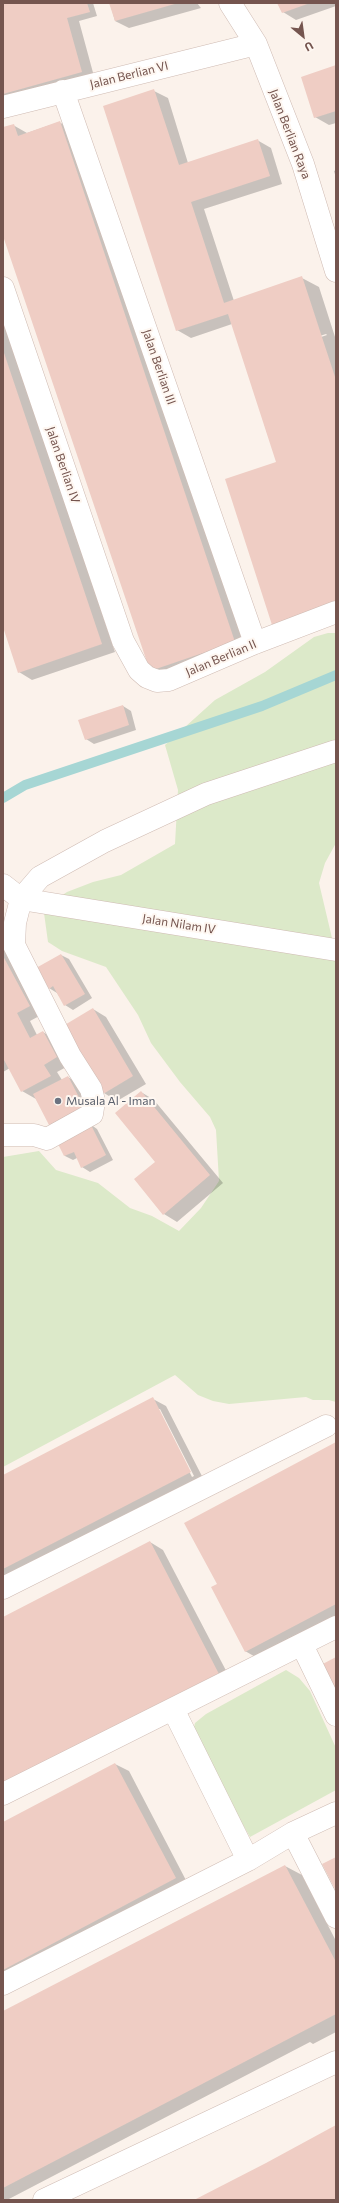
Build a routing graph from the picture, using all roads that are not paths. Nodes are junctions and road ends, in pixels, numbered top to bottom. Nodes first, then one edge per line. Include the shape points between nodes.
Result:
1 (230, 3) edge
2 (256, 44) junction
3 (63, 91) junction
4 (3, 107) edge
5 (336, 271) edge
6 (3, 288) edge
7 (336, 612) edge
8 (123, 641) joint
9 (255, 643) junction
10 (336, 751) edge
11 (3, 885) edge
12 (21, 899) junction
13 (336, 950) edge
14 (3, 1135) edge
15 (326, 1426) dead end
16 (3, 1588) edge
17 (336, 1627) edge
18 (302, 1645) junction
19 (173, 1709) junction
20 (336, 1715) edge
21 (3, 1794) edge
22 (336, 1813) edge
23 (293, 1833) junction
24 (248, 1860) junction
25 (336, 1917) edge
26 (3, 1984) edge
27 (336, 2062) edge
28 (44, 2200) edge

1 - 2 street, Jalan Berlian Raya
2 - 3 street, Jalan Berlian VI
2 - 5 street, Jalan Berlian Raya via 303,164
3 - 4 street, Jalan Berlian VI
3 - 9 street, Jalan Berlian III
6 - 8 street, Jalan Berlian IV
7 - 9 street, Jalan Berlian II
8 - 9 street, Jalan Berlian II via 139,670 157,681 169,680
10 - 12 street via 206,794 158,816 105,841 40,877
11 - 12 street
12 - 13 street, Jalan Nilam IV
12 - 14 street via 15,924 14,945 70,1056 91,1089 94,1101 92,1114 47,1139 34,1135
15 - 16 street
17 - 18 street
18 - 19 street
18 - 20 street
19 - 21 street
19 - 24 street
22 - 23 street
23 - 24 street
23 - 25 street
24 - 26 street
27 - 28 street

